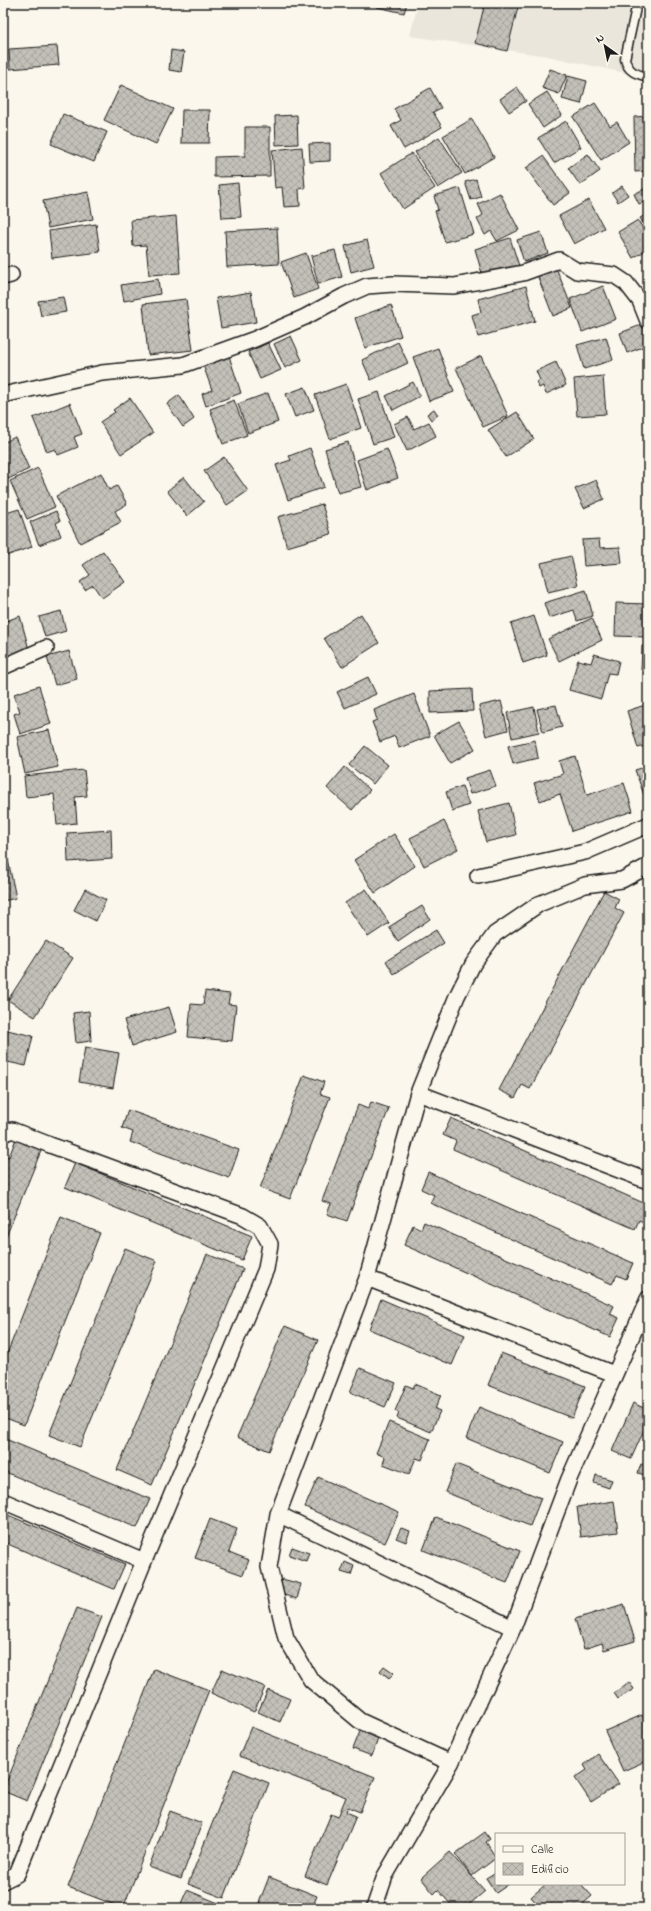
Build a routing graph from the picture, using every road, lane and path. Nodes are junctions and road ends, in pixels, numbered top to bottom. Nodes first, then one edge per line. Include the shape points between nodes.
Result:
1 (637, 3) edge
2 (648, 77) edge
3 (648, 321) edge
4 (3, 395) edge
5 (46, 648) dead end
6 (3, 667) edge
7 (648, 825) edge
8 (648, 866) edge
9 (478, 876) dead end
10 (418, 1093) junction
11 (3, 1134) edge
12 (648, 1181) edge
13 (367, 1278) junction
14 (648, 1299) edge
15 (614, 1374) junction
16 (3, 1501) edge
17 (278, 1514) junction
18 (144, 1561) junction
19 (514, 1628) junction
20 (451, 1763) junction
21 (3, 1881) edge
22 (374, 1908) edge

1 - 2 lane via 625,59 627,67 634,74
3 - 4 street via 640,301 626,283 614,275 577,271 559,260 523,273 454,286 367,286 254,339 183,365 102,373
5 - 6 street
7 - 9 street via 585,852
8 - 10 street via 622,880 586,885 539,904 495,934 473,964 457,996
10 - 12 street
10 - 13 street
11 - 18 street via 12,1130 23,1133 243,1216 260,1226 270,1244 266,1269
13 - 15 street
13 - 17 street
14 - 15 street
15 - 19 street via 569,1479
16 - 18 street
17 - 19 street
17 - 20 street via 269,1567 286,1638 311,1680 360,1721
18 - 21 street via 17,1874
19 - 20 street
20 - 22 street via 385,1876

